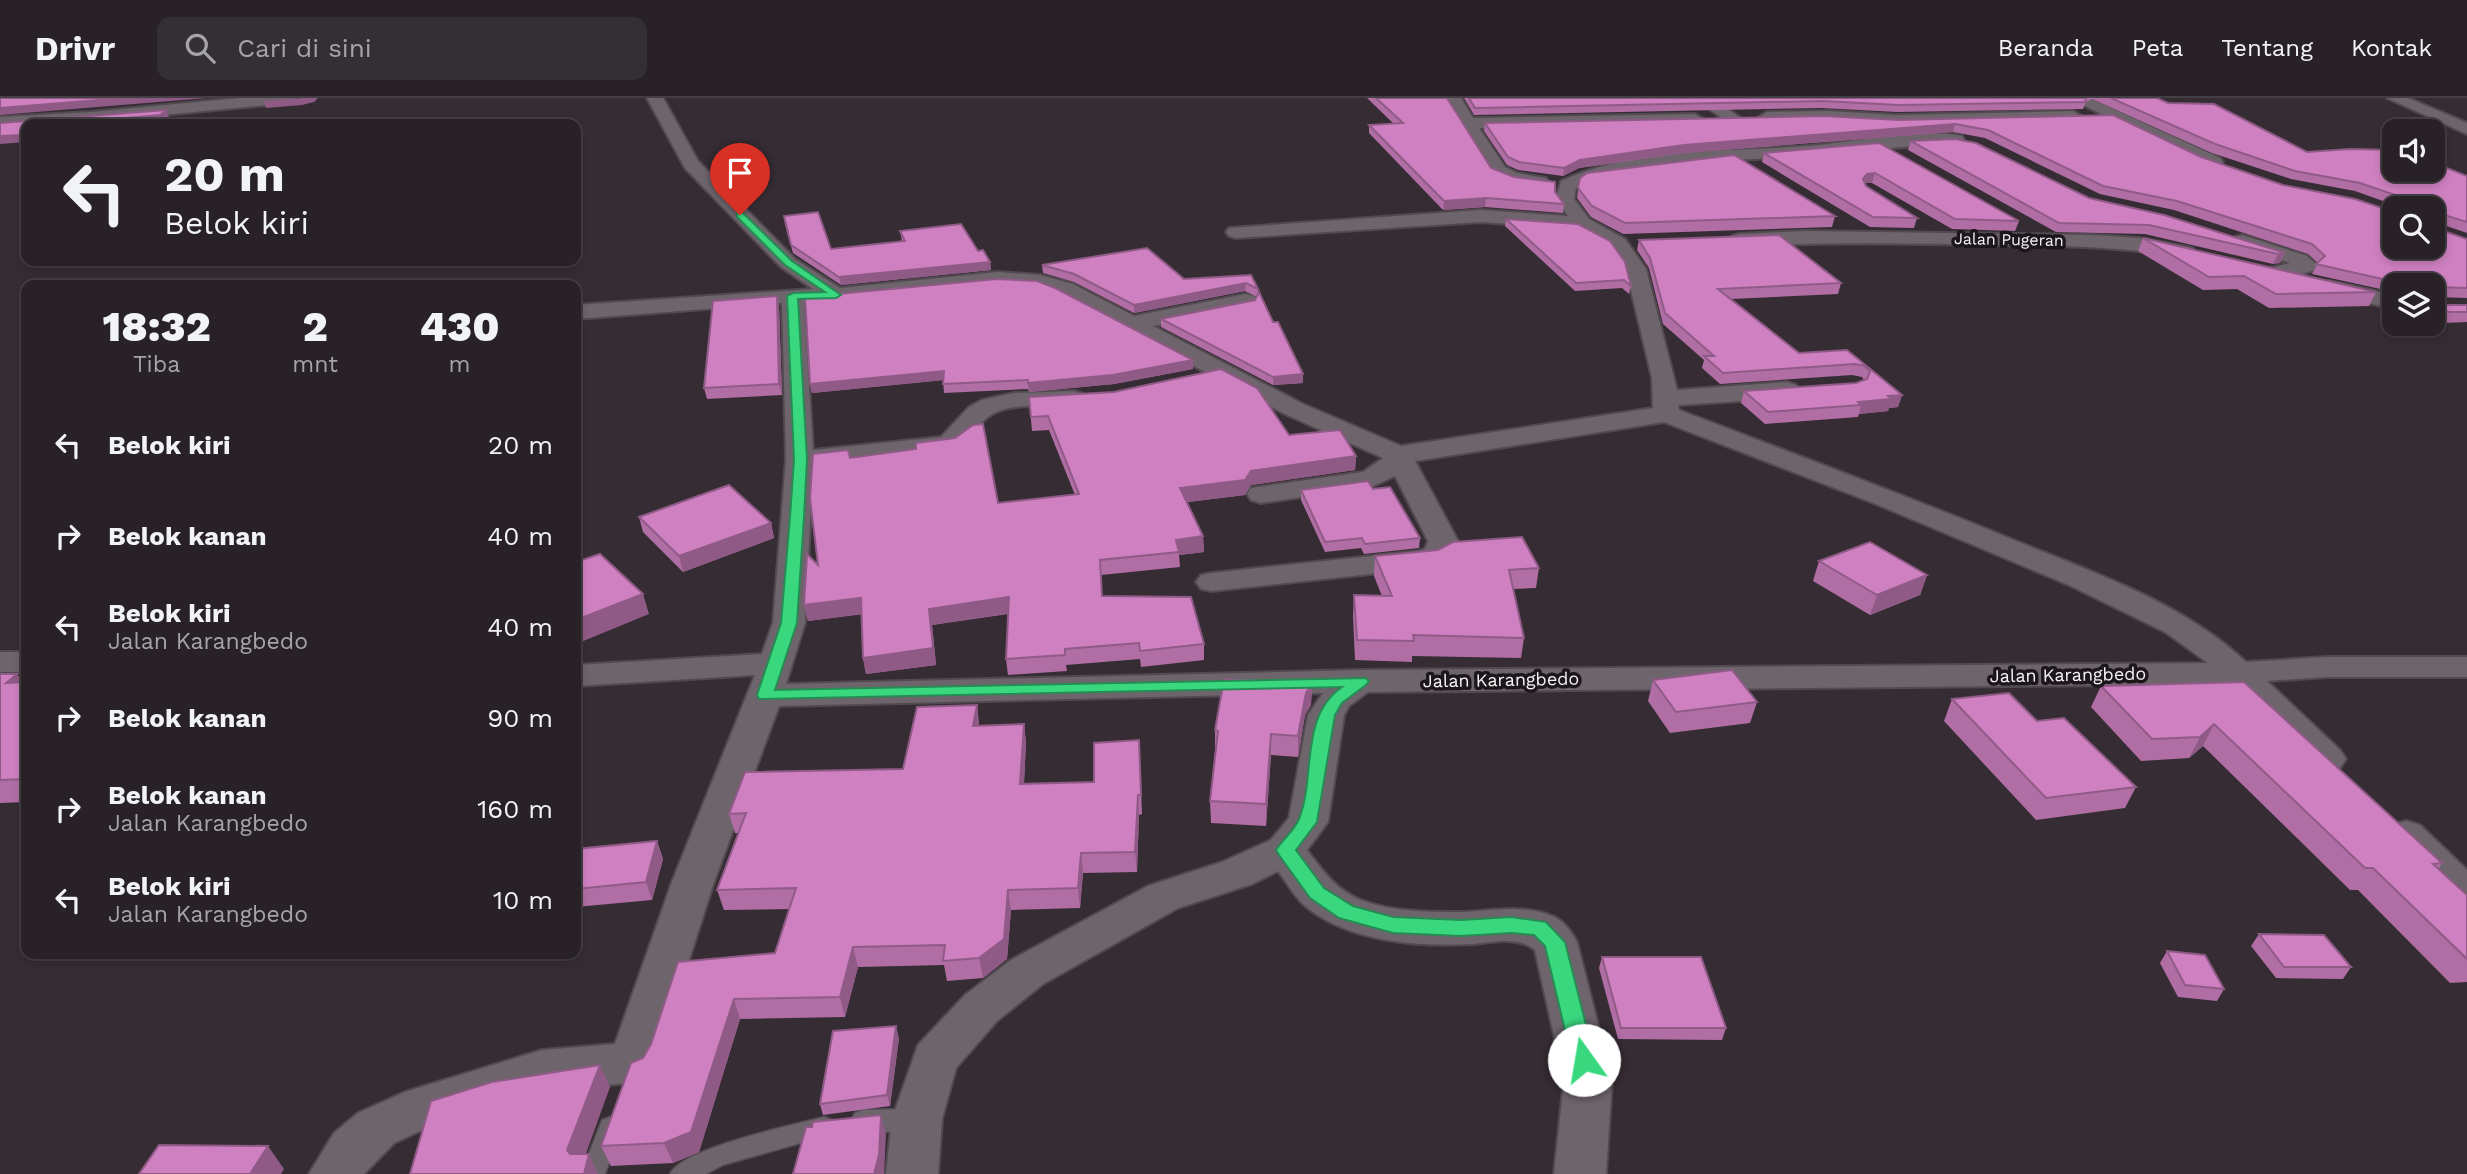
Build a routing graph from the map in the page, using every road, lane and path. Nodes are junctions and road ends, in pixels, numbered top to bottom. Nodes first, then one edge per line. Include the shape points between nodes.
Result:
1 (279, 98) edge
2 (655, 98) edge
3 (1453, 98) edge
4 (1702, 98) edge
5 (2077, 98) edge
6 (2395, 98) edge
7 (99, 101) edge
8 (1615, 105) edge
9 (1921, 105) edge
10 (2110, 116) junction
11 (1943, 118) junction
12 (65, 119) joint
13 (1633, 119) junction
14 (1729, 119) junction
15 (1897, 120) junction
16 (21, 121) edge
17 (0, 122) edge
18 (1467, 123) junction
19 (2467, 129) edge
20 (1923, 141) junction
21 (1972, 143) edge
22 (1881, 145) junction
23 (1784, 153) junction
24 (1736, 157) junction
25 (1906, 158) edge
26 (1683, 162) junction
27 (2228, 167) edge
28 (1759, 171) edge
29 (1567, 185) junction
30 (1830, 215) edge
31 (1914, 217) edge
32 (2014, 219) edge
33 (1582, 223) junction
34 (1236, 232) dead end
35 (1865, 236) junction
36 (2224, 236) edge
37 (1946, 238) junction
38 (2051, 240) junction
39 (1725, 241) edge
40 (1645, 242) edge
41 (1618, 243) junction
42 (2210, 258) edge
43 (2248, 267) edge
44 (2274, 273) junction
45 (836, 295) junction
46 (793, 296) junction
47 (2382, 299) edge
48 (1246, 301) edge
49 (581, 312) edge
50 (1130, 324) junction
51 (1221, 373) junction
52 (1186, 381) edge
53 (1811, 388) edge
54 (1102, 396) edge
55 (1665, 406) junction
56 (1398, 455) junction
57 (800, 459) junction
58 (1261, 494) dead end
59 (1212, 582) dead end
60 (0, 662) edge
61 (21, 662) edge
62 (2467, 667) edge
63 (2237, 673) junction
64 (581, 675) edge
65 (771, 679) junction
66 (1360, 681) junction
67 (2345, 777) edge
68 (2385, 815) edge
69 (1285, 850) junction
70 (2467, 895) edge
71 (625, 1084) junction
72 (917, 1119) junction
73 (335, 1174) edge
74 (593, 1174) edge
75 (682, 1174) edge
76 (912, 1174) edge
77 (1580, 1174) edge

1 - 12 street
2 - 45 street via 691,164 788,263
3 - 18 street
4 - 14 street
5 - 10 street
6 - 19 street
7 - 12 street
8 - 13 street
9 - 11 street
10 - 11 street
10 - 27 street
11 - 15 street
13 - 14 street
13 - 18 street
13 - 26 street
14 - 15 street via 1828,116
14 - 23 street
15 - 20 street
16 - 17 street
18 - 29 street via 1498,172 1524,181
20 - 21 street
20 - 22 street
22 - 23 street
22 - 25 street
23 - 24 street
24 - 26 street
24 - 28 street
26 - 29 street via 1602,172
29 - 33 street via 1565,199
30 - 35 street
31 - 37 street
32 - 38 street
33 - 34 street via 1481,216
33 - 41 street
35 - 37 street, Jalan Pugeran
35 - 39 street, Jalan Pugeran
36 - 44 street via 2308,266
37 - 38 street, Jalan Pugeran
38 - 42 street, Jalan Pugeran via 2145,243
40 - 41 street
41 - 55 street via 1636,268 1643,288 1664,378
43 - 44 street
44 - 47 street
45 - 46 street
45 - 50 street via 1019,278 1065,289
46 - 49 street
46 - 57 street
48 - 50 street
50 - 51 street
51 - 52 street
51 - 56 street
53 - 55 street
54 - 57 street via 1003,403 981,410 960,437 948,444
55 - 56 street
55 - 63 street via 2082,579 2177,625
56 - 58 street via 1393,465 1371,479
56 - 59 street via 1443,541 1438,554 1424,560
57 - 65 street via 789,623
60 - 61 street
62 - 63 street, Jalan Karangbedo via 2327,667
63 - 66 street, Jalan Karangbedo
63 - 67 street
64 - 65 street, Jalan Karangbedo
65 - 66 street, Jalan Karangbedo
65 - 71 street via 693,883
66 - 69 street via 1336,699 1326,715 1308,822
68 - 70 street
69 - 72 street via 1237,873 1163,897 1027,972 981,1008 935,1059
69 - 77 street via 1317,893 1346,912 1393,925 1539,928 1555,942 1588,1080
71 - 73 street via 542,1070 422,1107 376,1128 352,1149
71 - 74 lane
72 - 75 lane via 878,1118 829,1126 718,1157
72 - 76 street

